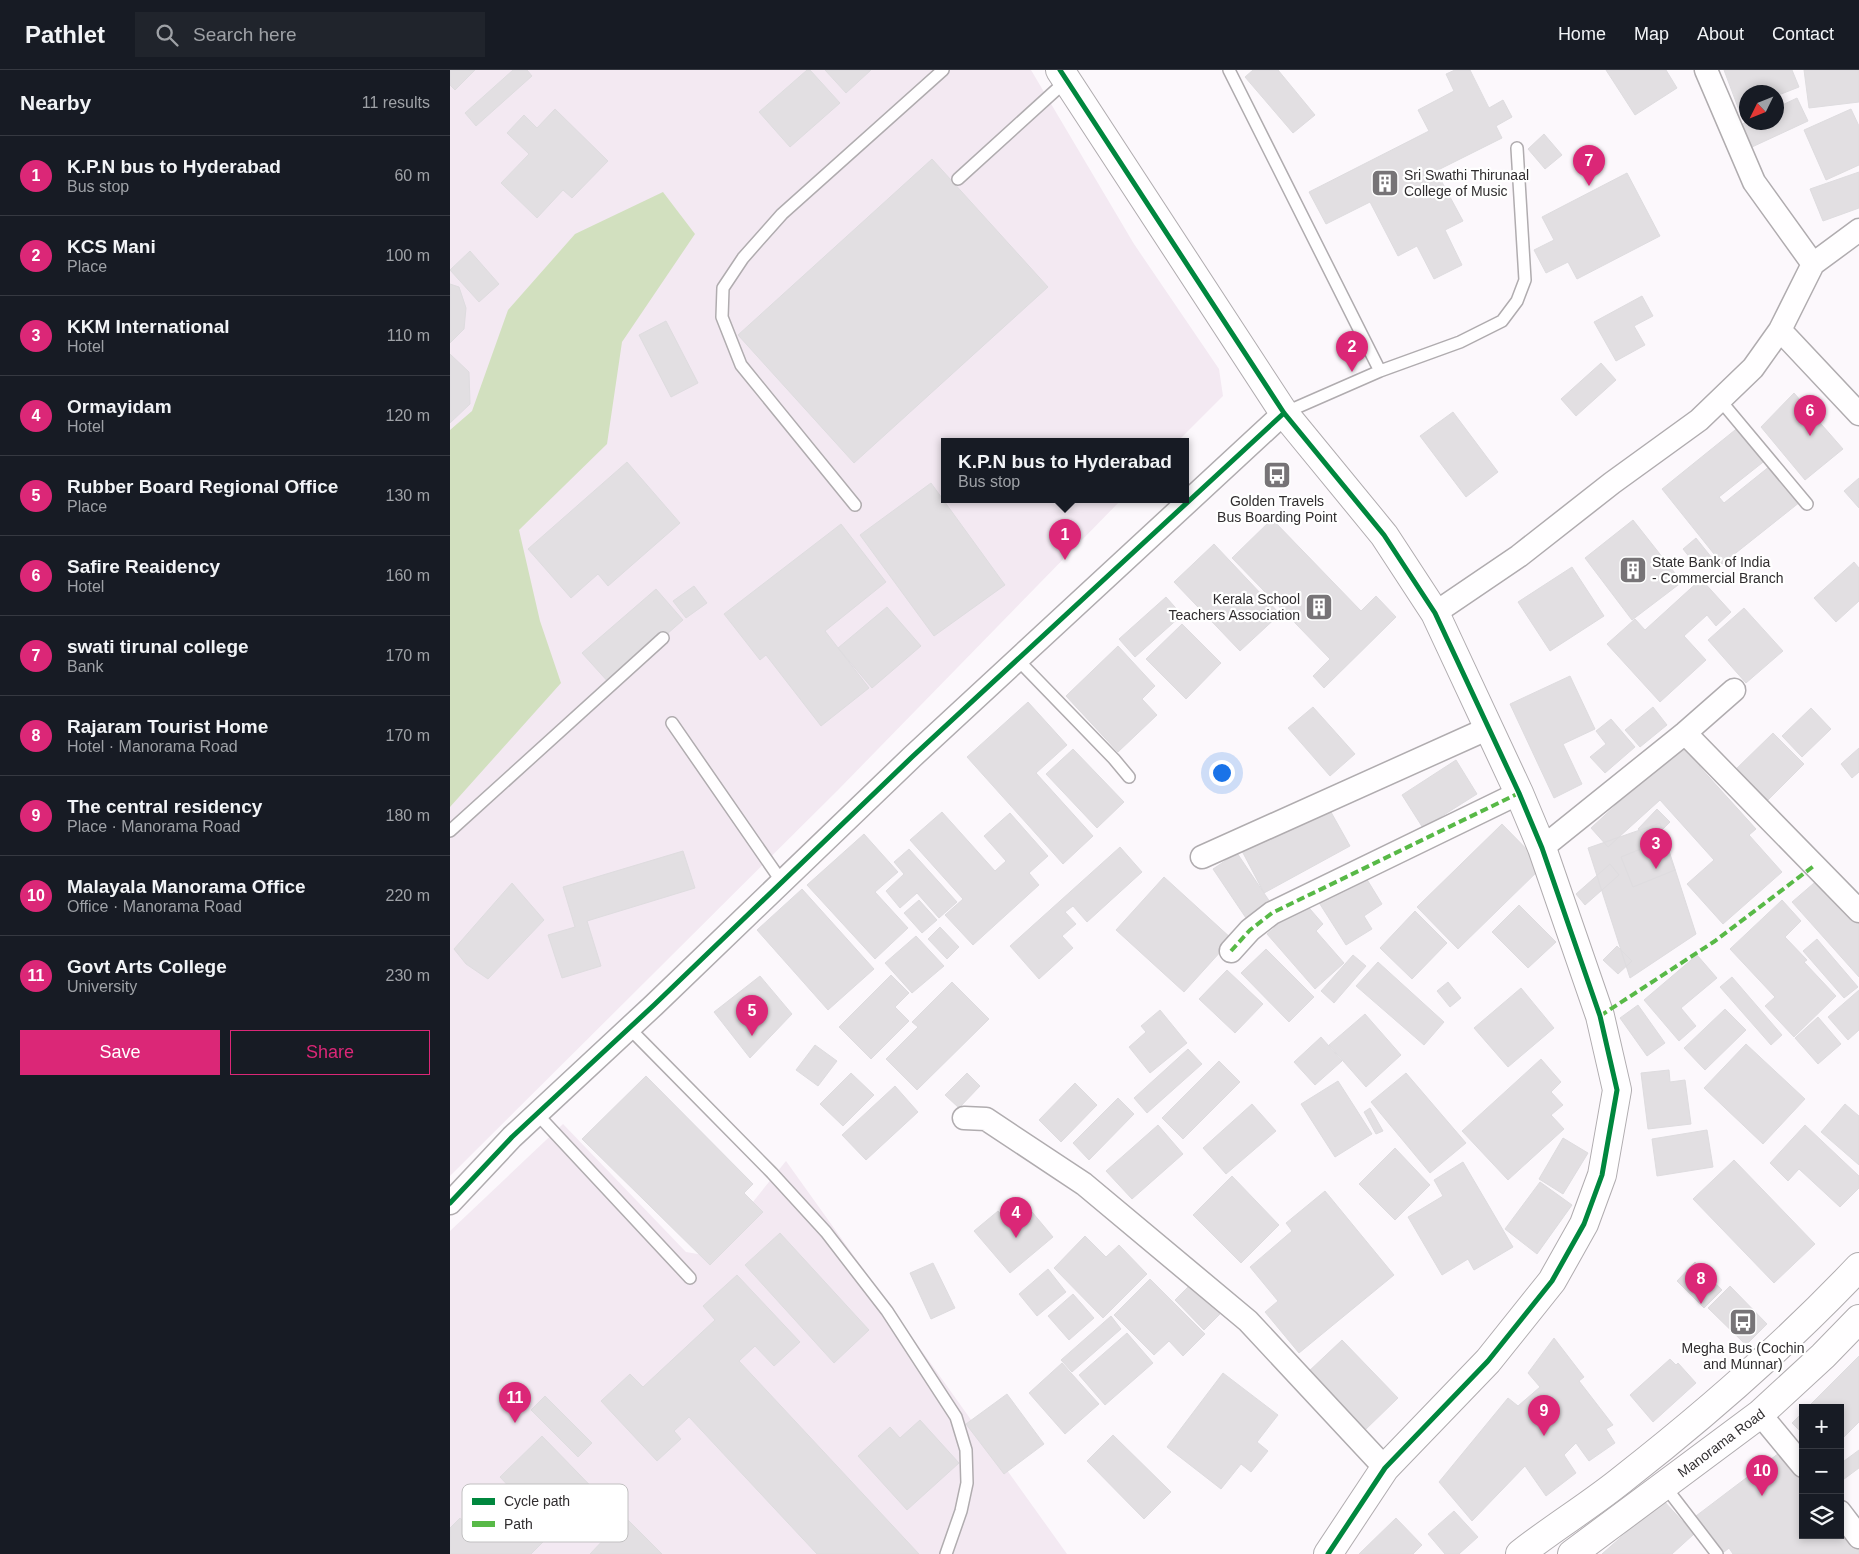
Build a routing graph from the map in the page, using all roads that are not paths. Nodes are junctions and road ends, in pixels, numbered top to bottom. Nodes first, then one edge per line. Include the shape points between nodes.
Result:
1 (943, 70) edge
2 (1229, 70) edge
3 (1706, 70) edge
4 (1063, 75) edge
5 (1517, 148) dead end
6 (958, 178) dead end
7 (1859, 230) edge
8 (1813, 264) junction
9 (1780, 330) junction
10 (1380, 371) junction
11 (1720, 400) junction
12 (1284, 414) junction
13 (1859, 414) edge
14 (1189, 502) edge
15 (1188, 503) edge
16 (1807, 504) dead end
17 (855, 505) dead end
18 (1435, 613) junction
19 (662, 638) dead end
20 (1018, 660) junction
21 (1734, 690) dead end
22 (672, 723) dead end
23 (1489, 728) junction
24 (1685, 733) junction
25 (1129, 777) dead end
26 (1519, 792) junction
27 (450, 831) edge
28 (1542, 848) junction
29 (1202, 857) dead end
30 (782, 882) junction
31 (1859, 911) edge
32 (1231, 951) dead end
33 (630, 1028) junction
34 (537, 1114) junction
35 (964, 1118) dead end
36 (450, 1203) edge
37 (1859, 1267) edge
38 (690, 1278) dead end
39 (1859, 1319) edge
40 (1760, 1414) junction
41 (1799, 1461) edge
42 (1385, 1468) junction
43 (1664, 1485) junction
44 (1844, 1517) edge
45 (1859, 1536) edge
46 (946, 1554) edge
47 (1328, 1554) edge
48 (1520, 1554) edge
49 (1572, 1554) edge
50 (1717, 1554) edge

1 - 17 lane via 782,214 742,258 723,288 722,317 741,365
2 - 10 lane
3 - 8 street via 1754,182
4 - 6 lane
4 - 12 street
5 - 10 lane via 1525,280 1517,301 1502,321 1480,333
7 - 8 street
8 - 9 street
9 - 11 street via 1753,368
9 - 13 street
10 - 12 lane
11 - 16 lane
11 - 18 street via 1699,420 1519,556
12 - 14 street
12 - 18 street via 1384,535
15 - 20 street
18 - 23 street
19 - 27 lane
20 - 25 lane
20 - 30 street
21 - 24 street
22 - 30 lane
23 - 26 street
23 - 29 street
24 - 28 street
24 - 31 street
26 - 28 street
26 - 32 street via 1272,913
28 - 42 street via 1600,1016 1616,1090 1602,1175 1584,1224 1552,1281 1488,1361
30 - 33 street
33 - 34 street
33 - 46 lane via 826,1232 887,1312 956,1417 966,1450 967,1483
34 - 36 street
34 - 38 lane
35 - 42 street via 986,1119 1084,1184 1248,1321
37 - 48 street via 1819,1309 1708,1411 1623,1480
39 - 40 street, Manorama Road
40 - 41 street
40 - 43 street, Manorama Road
42 - 47 street
43 - 49 street, Manorama Road
43 - 50 lane
44 - 45 street

